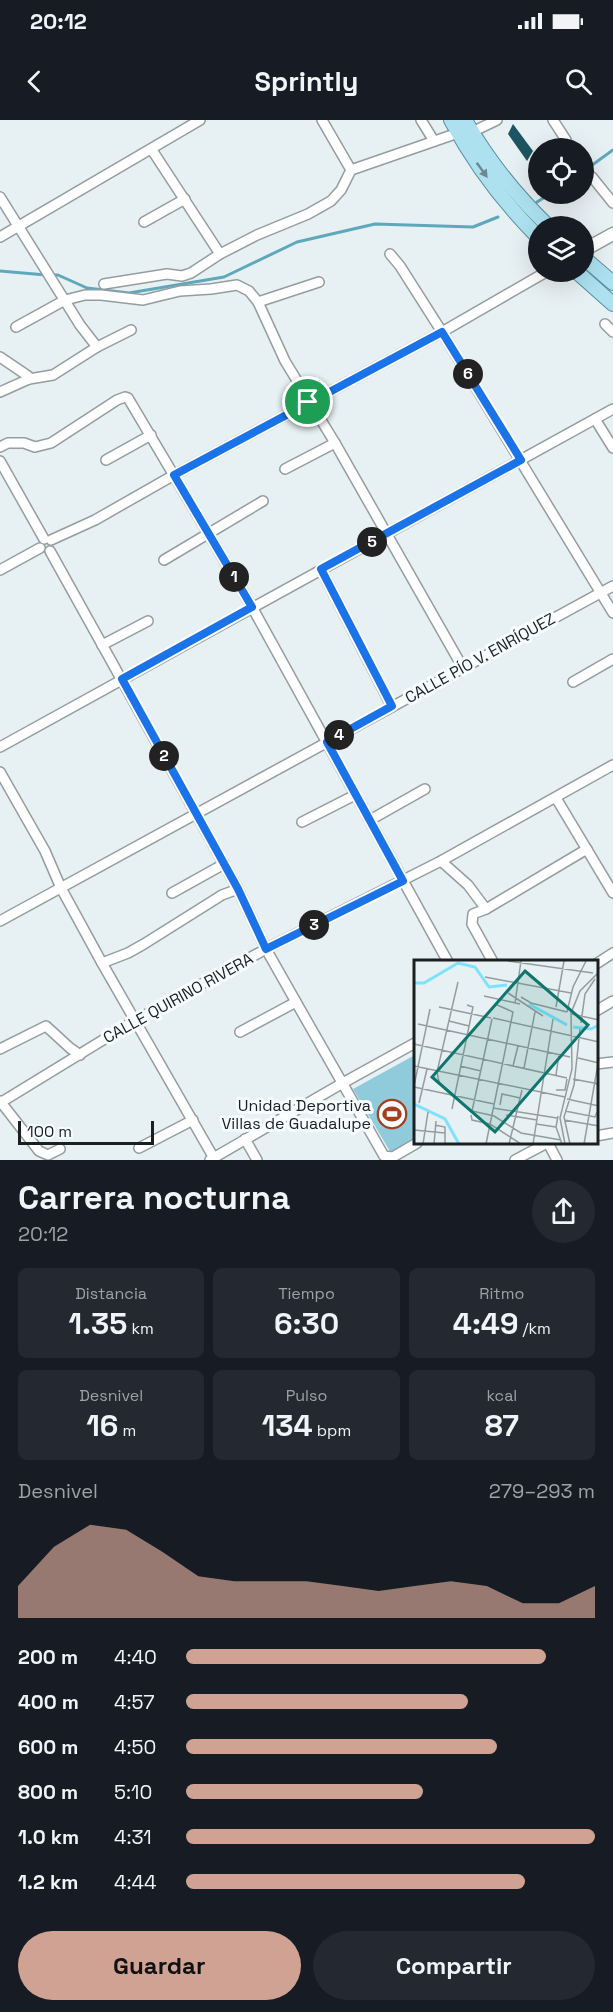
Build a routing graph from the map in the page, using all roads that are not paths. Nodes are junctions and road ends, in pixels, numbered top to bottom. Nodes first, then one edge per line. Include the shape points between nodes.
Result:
1 (200, 120) edge
2 (322, 120) edge
3 (421, 120) edge
4 (451, 120) edge
5 (497, 120) edge
6 (553, 120) edge
7 (469, 126) edge
8 (458, 133) junction
9 (565, 138) edge
10 (434, 141) junction
11 (152, 150) junction
12 (351, 170) junction
13 (594, 180) edge
14 (0, 197) edge
15 (185, 199) junction
16 (613, 204) edge
17 (539, 216) edge
18 (144, 222) dead end
19 (528, 225) edge
20 (17, 226) junction
21 (613, 234) edge
22 (0, 237) edge
23 (594, 244) edge
24 (220, 254) junction
25 (390, 254) dead end
26 (594, 267) edge
27 (182, 276) junction
28 (319, 282) dead end
29 (529, 282) edge
30 (588, 282) edge
31 (613, 283) edge
32 (104, 284) dead end
33 (180, 291) junction
34 (65, 300) junction
35 (258, 302) junction
36 (613, 304) edge
37 (605, 324) dead end
38 (16, 327) dead end
39 (130, 330) dead end
40 (442, 332) junction
41 (613, 332) edge
42 (97, 346) junction
43 (0, 357) edge
44 (29, 379) junction
45 (0, 392) edge
46 (308, 402) junction
47 (613, 409) edge
48 (595, 419) junction
49 (151, 435) junction
50 (335, 443) junction
51 (0, 447) edge
52 (613, 448) edge
53 (106, 460) dead end
54 (521, 460) junction
55 (0, 461) edge
56 (285, 470) dead end
57 (174, 475) junction
58 (263, 501) dead end
59 (208, 532) junction
60 (387, 533) junction
61 (45, 542) junction
62 (164, 560) dead end
63 (321, 569) junction
64 (0, 570) edge
65 (613, 586) edge
66 (601, 592) junction
67 (252, 607) junction
68 (613, 613) edge
69 (148, 621) dead end
70 (102, 645) junction
71 (613, 659) edge
72 (464, 668) junction
73 (122, 679) junction
74 (573, 682) dead end
75 (392, 706) junction
76 (327, 742) junction
77 (0, 747) edge
78 (613, 765) edge
79 (0, 772) edge
80 (425, 789) dead end
81 (356, 795) junction
82 (556, 798) junction
83 (196, 814) junction
84 (370, 820) junction
85 (302, 822) dead end
86 (587, 849) junction
87 (441, 861) junction
88 (224, 864) junction
89 (403, 881) junction
90 (61, 888) junction
91 (238, 889) junction
92 (172, 893) dead end
93 (613, 893) edge
94 (486, 909) junction
95 (0, 921) edge
96 (266, 949) junction
97 (613, 953) edge
98 (447, 960) edge
99 (492, 960) edge
100 (102, 963) junction
101 (598, 963) edge
102 (296, 1002) junction
103 (613, 1002) edge
104 (598, 1010) edge
105 (134, 1021) junction
106 (240, 1032) dead end
107 (414, 1044) edge
108 (0, 1049) edge
109 (80, 1054) junction
110 (613, 1062) edge
111 (598, 1064) edge
112 (341, 1084) junction
113 (0, 1102) edge
114 (193, 1120) junction
115 (613, 1133) edge
116 (598, 1136) edge
117 (245, 1139) junction
118 (414, 1145) edge
119 (543, 1145) edge
120 (548, 1145) edge
121 (139, 1148) dead end
122 (60, 1149) dead end
123 (213, 1159) edge
124 (257, 1160) edge
125 (515, 1160) edge
126 (557, 1160) edge

1 - 11 street
2 - 12 street
3 - 10 street
4 - 8 main road
5 - 7 street
6 - 9 street
7 - 17 main road
8 - 10 street
8 -> 19 main road
10 - 12 street
11 - 15 street
11 - 20 street
12 - 24 street via 331,201
13 - 16 street
14 - 20 street
15 - 18 street
15 - 24 street
20 - 22 street
20 - 34 street
21 - 23 street
24 - 27 street
25 - 40 street
26 - 31 main road
27 - 32 street via 167,274
27 - 33 street
28 - 35 street
29 - 40 street
30 - 36 main road
33 - 34 street via 143,300 101,295
33 - 35 street via 237,285
34 - 38 street
34 - 42 street
35 - 46 street
37 - 41 street
39 - 42 street
40 - 46 street
40 - 54 street
42 - 44 street via 53,375
43 - 44 street
44 - 45 street
46 - 50 street
46 - 57 street
47 - 48 street
48 - 52 street
48 - 54 street
49 - 51 street via 125,397 51,443 35,447 8,443
49 - 53 street
49 - 57 street
50 - 56 street
50 - 60 street
54 - 60 street
54 - 66 street
55 - 61 street
57 - 59 street
57 - 61 street via 95,520
58 - 59 street
59 - 62 street
59 - 67 street
60 - 63 street
60 - 72 street
61 - 64 street
61 - 70 street via 44,552 50,551
63 - 67 street
63 - 75 street
65 - 66 street, CALLE PÍO V. ENRÍQUEZ
66 - 68 street
66 - 72 street, CALLE PÍO V. ENRÍQUEZ
67 - 73 street
67 - 76 street
69 - 70 street
70 - 73 street
71 - 74 street
72 - 75 street, CALLE PÍO V. ENRÍQUEZ
73 - 77 street
73 - 83 street
75 - 76 street, CALLE PÍO V. ENRÍQUEZ
76 - 81 street
76 - 83 street, CALLE PÍO V. ENRÍQUEZ
78 - 82 street, CALLE QUIRINO RIVERA
79 - 90 street via 45,851
80 - 84 street
81 - 84 street
81 - 85 street
82 - 86 street
82 - 87 street, CALLE QUIRINO RIVERA
83 - 88 street
83 - 90 street, CALLE PÍO V. ENRÍQUEZ
84 - 89 street
86 - 93 street
86 - 94 street
87 - 89 street, CALLE QUIRINO RIVERA
87 - 94 street via 468,885
88 - 91 street
88 - 92 street
89 - 96 street, CALLE QUIRINO RIVERA
89 - 98 street
90 - 95 street, CALLE PÍO V. ENRÍQUEZ
90 - 100 street
91 - 96 street
91 - 100 street via 128,953
94 - 99 street via 473,914 471,924
96 - 102 street
96 - 105 street, CALLE QUIRINO RIVERA
97 - 101 street
100 - 105 street
102 - 106 street
102 - 112 street
103 - 104 street
105 - 109 street, CALLE QUIRINO RIVERA
105 - 114 street
107 - 112 street
108 - 109 street via 46,1026
109 - 113 street, CALLE QUIRINO RIVERA
110 - 111 street
112 - 117 street
112 - 118 street via 384,1156 393,1157
113 - 122 street via 39,1151 48,1155
114 - 121 street
114 - 123 street
115 - 116 street
117 - 123 street
117 - 124 street
119 - 125 street
120 - 126 street

